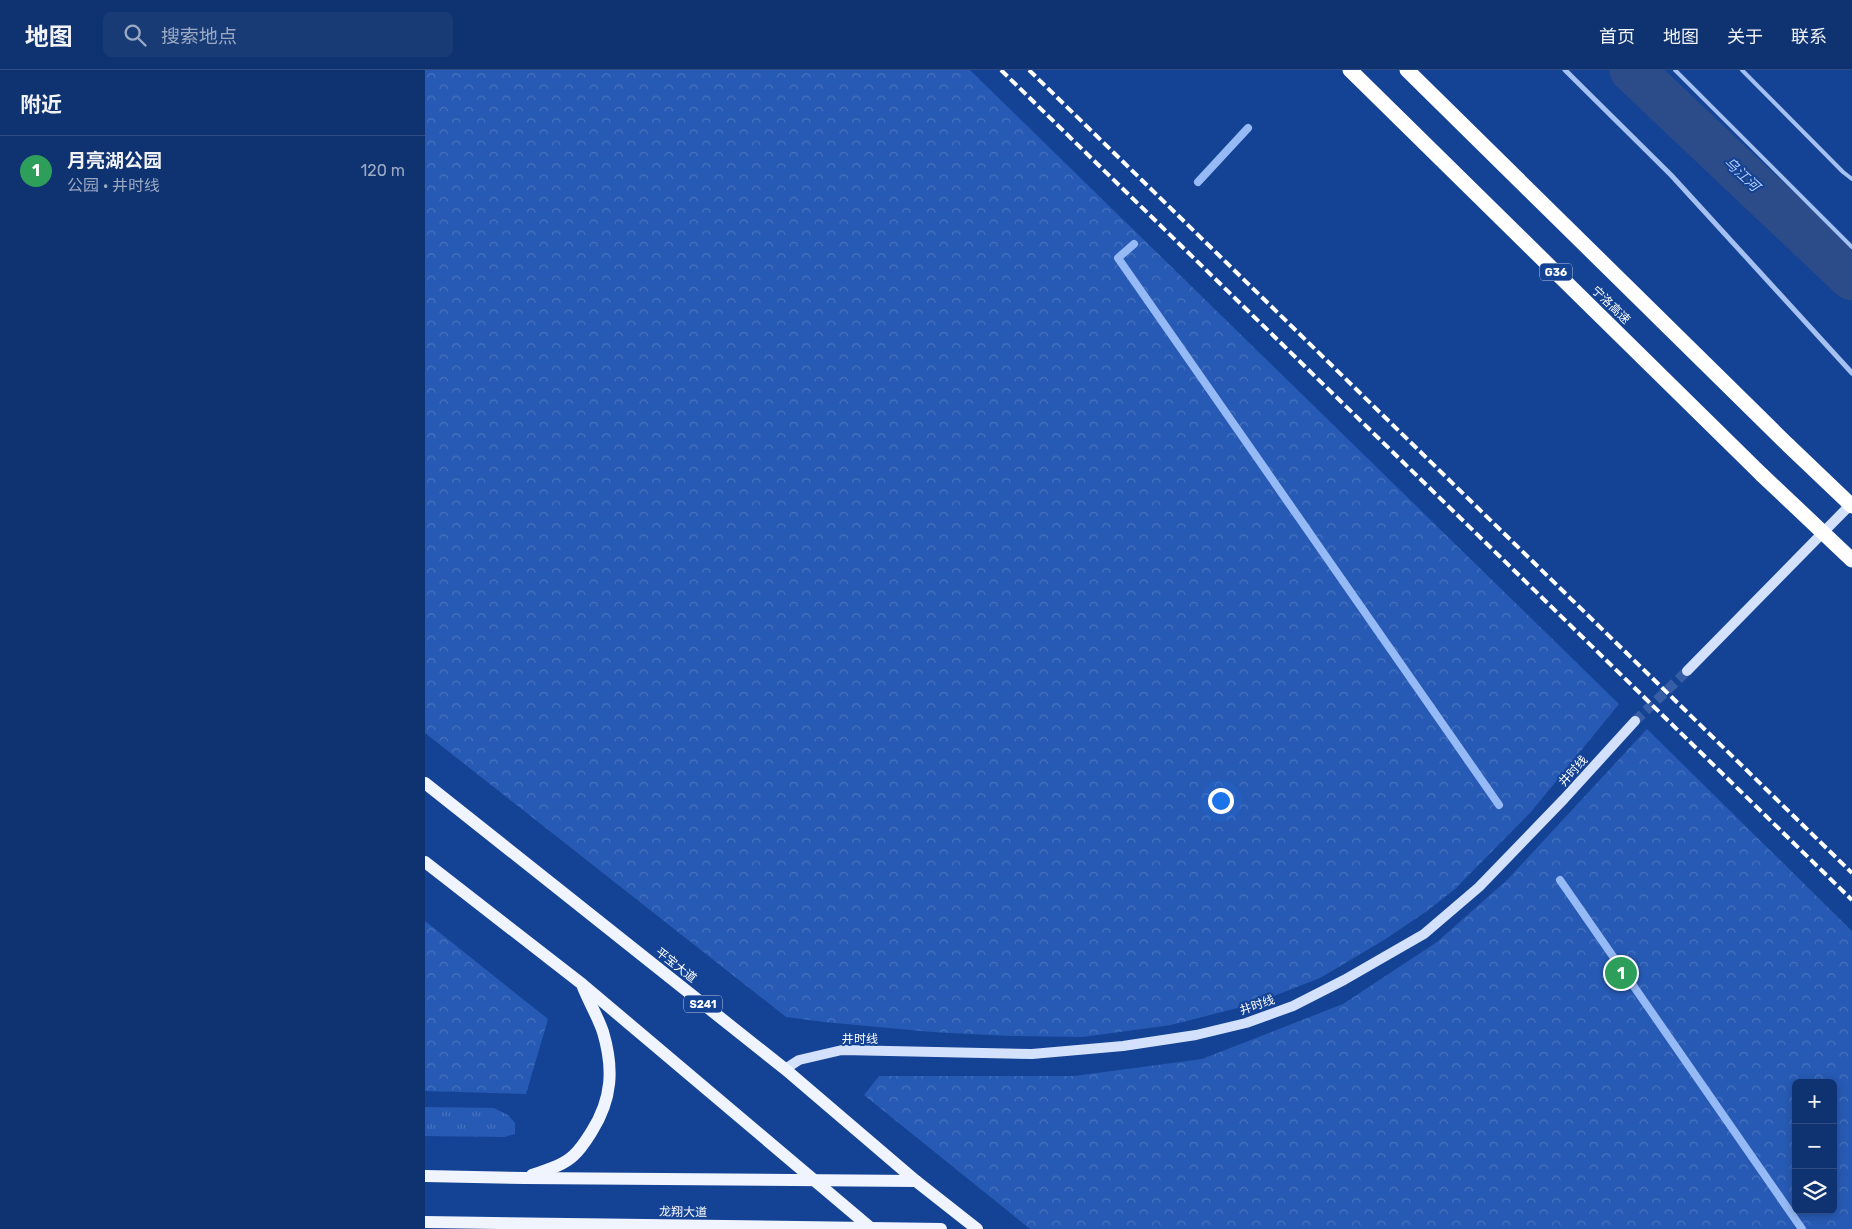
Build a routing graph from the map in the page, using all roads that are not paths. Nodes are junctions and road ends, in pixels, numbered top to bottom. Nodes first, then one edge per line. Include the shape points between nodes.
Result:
1 (1350, 70) edge
2 (1407, 70) edge
3 (1565, 70) edge
4 (1675, 70) edge
5 (1742, 70) edge
6 (1852, 179) edge
7 (1852, 247) edge
8 (1852, 372) edge
9 (1852, 504) edge
10 (1852, 560) edge
11 (1687, 671) tunnel mouth
12 (1635, 721) tunnel mouth
13 (425, 783) edge
14 (425, 862) edge
15 (581, 984) junction
16 (785, 1069) junction
17 (425, 1176) edge
18 (525, 1178) junction
19 (815, 1180) junction
20 (916, 1181) junction
21 (425, 1222) edge
22 (872, 1228) edge
23 (941, 1229) edge
24 (977, 1229) edge

1 - 10 highway, 宁洛高速 / G36, bridge
2 - 9 highway, 宁洛高速, bridge
3 - 8 street via 1671,176
4 - 7 lane
5 - 6 lane
9 - 11 street
12 - 16 street, 井时线 via 1479,887 1423,934 1293,1006 1196,1035 1123,1046 1032,1054 842,1050 799,1060
13 - 16 main road, 平宝大道 / S241
14 - 15 main road
15 - 18 main road via 602,1032 608,1056 610,1082 602,1114 574,1155 562,1164
15 - 19 main road
16 - 20 main road, 平宝大道 / S241
17 - 18 main road
18 - 19 main road
19 - 20 main road
19 - 22 main road
20 - 24 main road, 平宝大道 / S241
21 - 22 main road, 龙翔大道
22 - 23 main road, 龙翔大道

